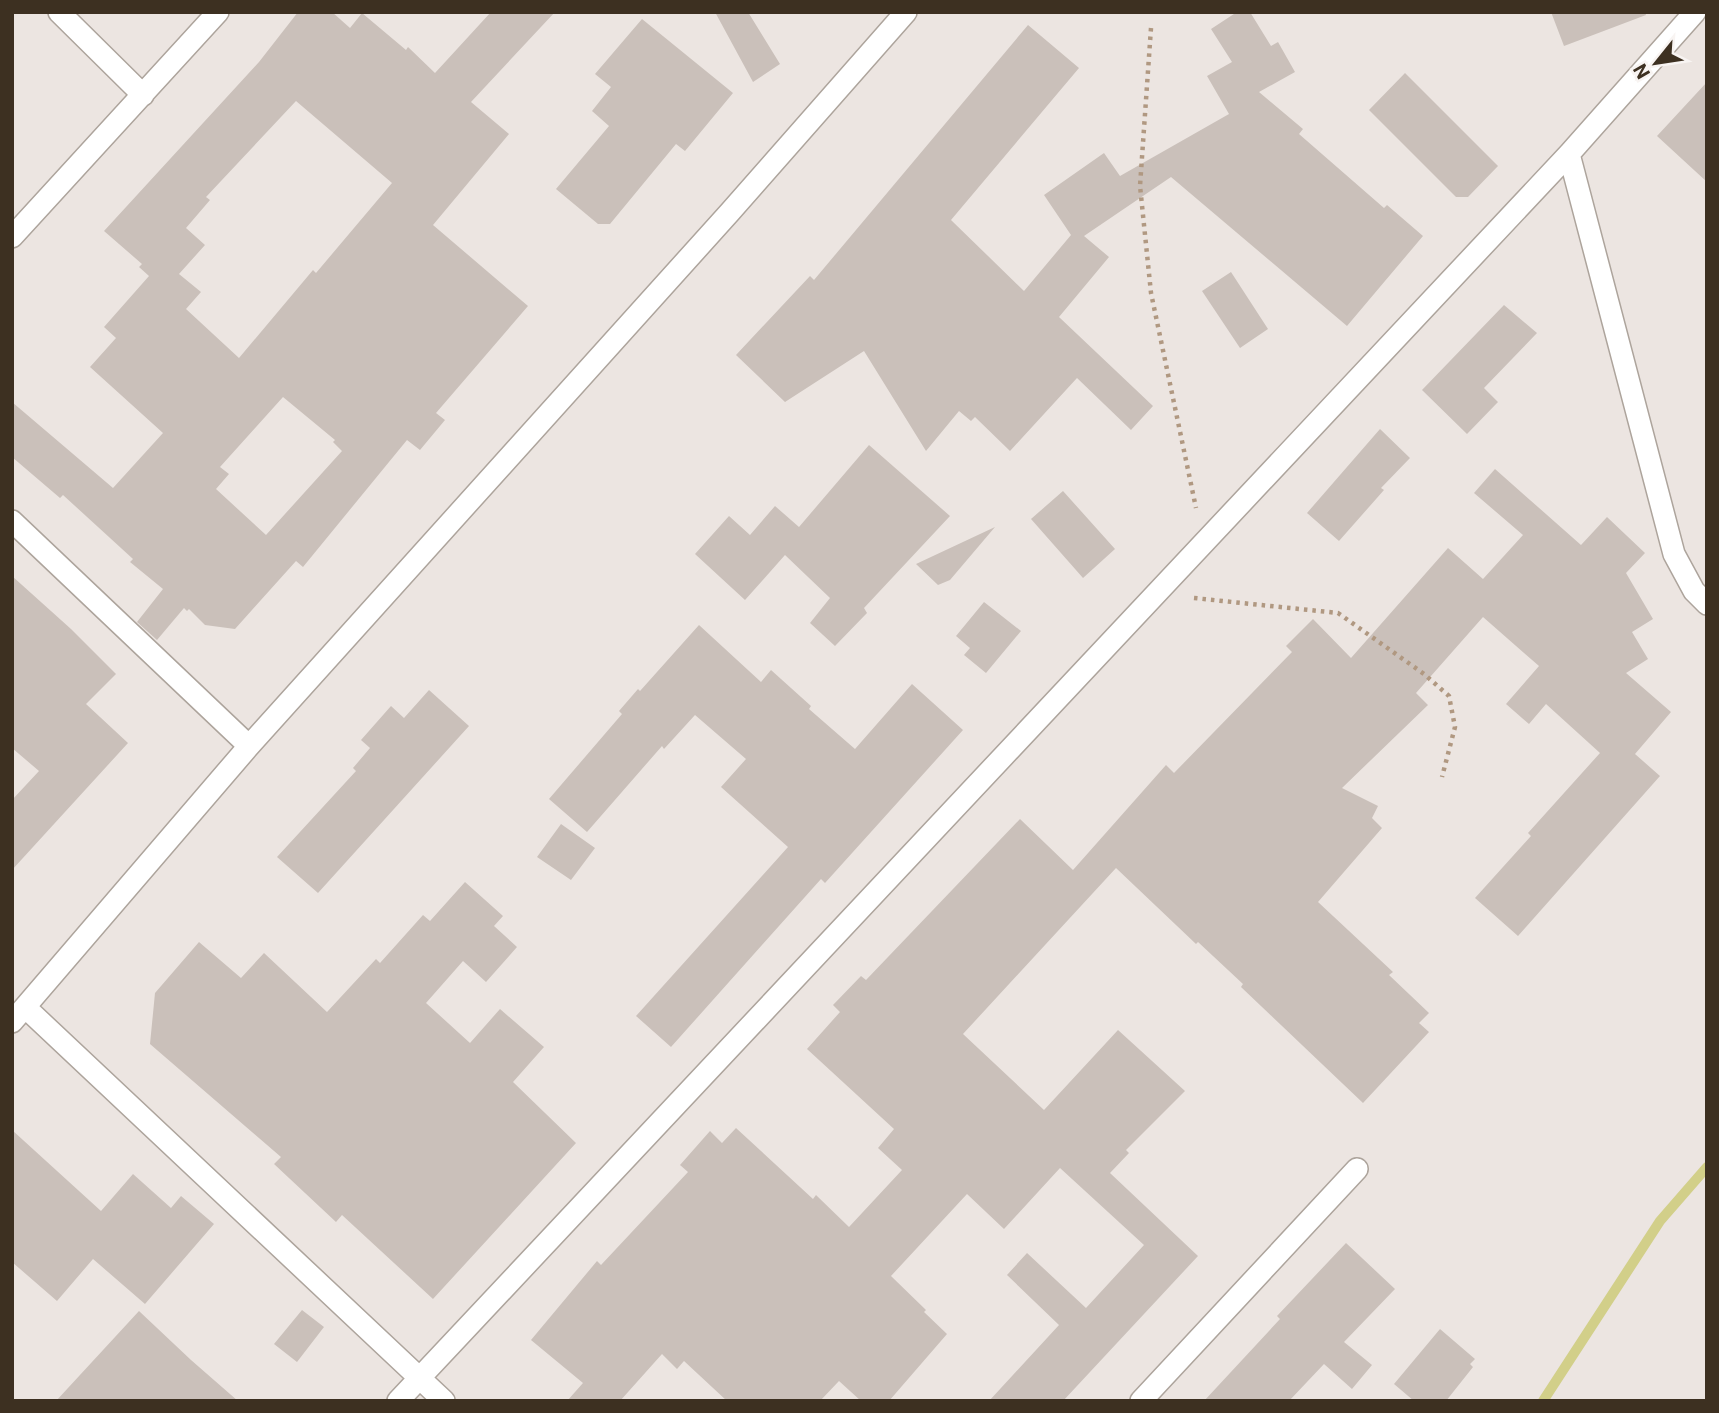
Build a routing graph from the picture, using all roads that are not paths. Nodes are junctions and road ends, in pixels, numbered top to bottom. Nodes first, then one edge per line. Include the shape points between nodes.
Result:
1 (60, 12) edge
2 (218, 12) edge
3 (906, 12) edge
4 (1695, 12) edge
5 (143, 95) junction
6 (1569, 154) junction
7 (12, 237) edge
8 (12, 521) edge
9 (1707, 604) edge
10 (249, 746) junction
11 (19, 1015) edge
12 (1357, 1169) dead end
13 (419, 1377) junction
14 (398, 1401) edge
15 (444, 1401) edge
16 (1142, 1401) edge

1 - 5 street
2 - 5 street
3 - 10 street
4 - 6 street
5 - 7 street
6 - 9 street via 1674,554
6 - 13 street
8 - 10 street
10 - 11 street
11 - 13 street
12 - 16 street
13 - 14 street
13 - 15 street

